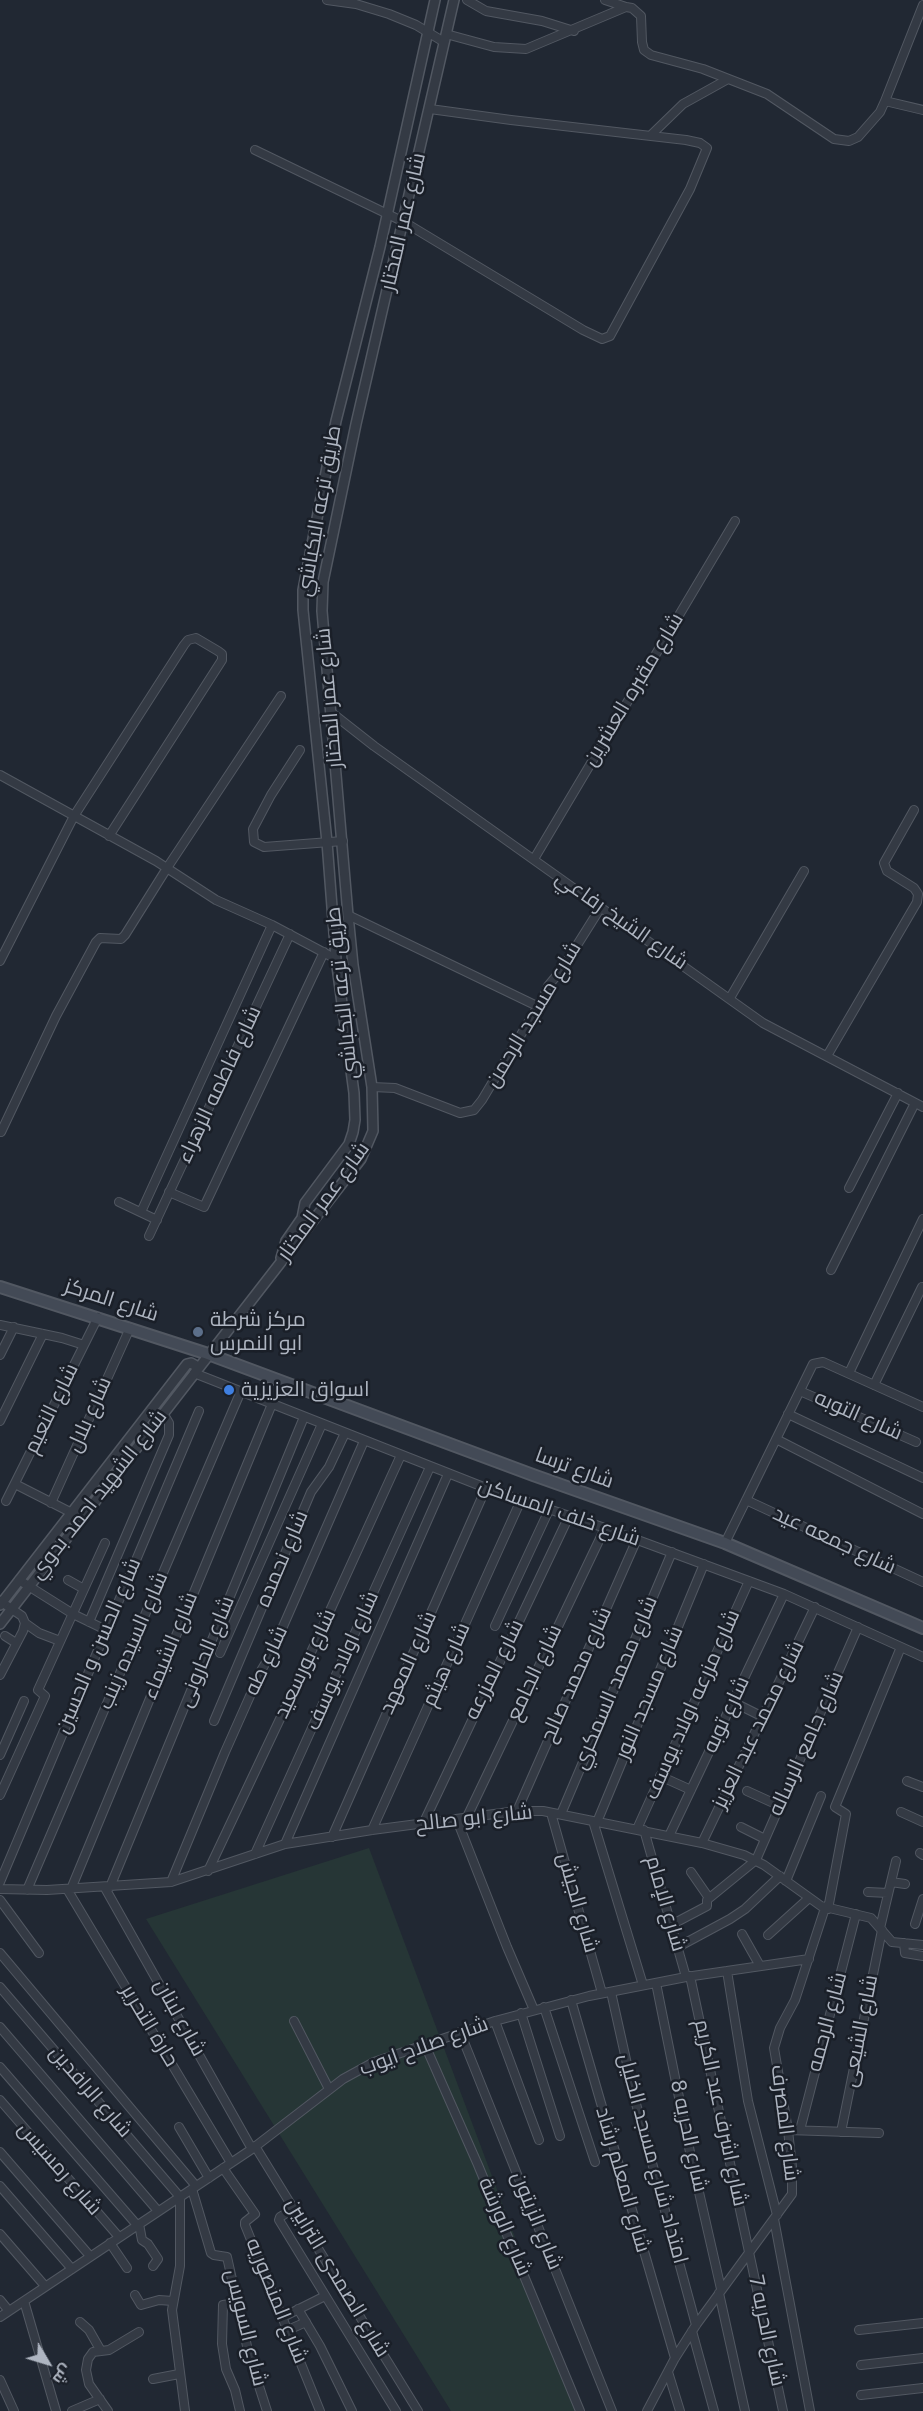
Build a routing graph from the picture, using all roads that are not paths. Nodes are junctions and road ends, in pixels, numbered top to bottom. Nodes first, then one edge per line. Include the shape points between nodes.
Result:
1 (327, 0) edge
2 (435, 0) edge
3 (454, 0) edge
4 (466, 0) edge
5 (605, 0) edge
6 (923, 5) edge
7 (626, 7) junction
8 (574, 31) junction
9 (430, 34) junction
10 (443, 39) junction
11 (728, 79) junction
12 (885, 101) junction
13 (430, 109) junction
14 (923, 110) edge
15 (651, 135) junction
16 (411, 149) junction
17 (255, 150) dead end
18 (396, 219) junction
19 (347, 423) junction
20 (735, 521) dead end
21 (317, 656) junction
22 (281, 696) dead end
23 (332, 713) junction
24 (300, 750) dead end
25 (0, 775) edge
26 (914, 810) dead end
27 (74, 816) junction
28 (109, 836) junction
29 (336, 841) junction
30 (534, 859) junction
31 (167, 868) junction
32 (804, 871) dead end
33 (339, 883) junction
34 (601, 907) junction
35 (348, 915) junction
36 (272, 925) junction
37 (290, 934) junction
38 (324, 952) junction
39 (0, 961) edge
40 (344, 965) junction
41 (730, 998) junction
42 (537, 1006) junction
43 (827, 1056) junction
44 (372, 1087) junction
45 (898, 1093) junction
46 (919, 1105) edge
47 (1, 1132) edge
48 (849, 1188) dead end
49 (169, 1192) junction
50 (119, 1202) dead end
51 (141, 1212) junction
52 (923, 1219) edge
53 (157, 1220) junction
54 (149, 1236) dead end
55 (280, 1262) junction
56 (831, 1270) dead end
57 (0, 1287) edge
58 (922, 1287) edge
59 (98, 1317) junction
60 (0, 1325) edge
61 (14, 1327) junction
62 (130, 1328) junction
63 (43, 1334) junction
64 (84, 1345) junction
65 (208, 1354) junction
66 (0, 1355) edge
67 (196, 1370) junction
68 (849, 1373) junction
69 (874, 1385) junction
70 (241, 1391) junction
71 (800, 1391) junction
72 (272, 1404) junction
73 (923, 1407) edge
74 (199, 1411) dead end
75 (163, 1413) junction
76 (788, 1414) junction
77 (304, 1417) junction
78 (0, 1421) edge
79 (322, 1424) junction
80 (345, 1433) junction
81 (776, 1439) junction
82 (364, 1441) junction
83 (916, 1442) dead end
84 (401, 1455) junction
85 (430, 1467) junction
86 (448, 1474) junction
87 (923, 1478) edge
88 (15, 1484) junction
89 (486, 1488) junction
90 (521, 1500) junction
91 (746, 1500) junction
92 (6, 1501) dead end
93 (51, 1503) junction
94 (549, 1510) junction
95 (71, 1513) junction
96 (923, 1514) edge
97 (569, 1516) junction
98 (81, 1518) junction
99 (605, 1528) junction
100 (637, 1539) junction
101 (105, 1543) dead end
102 (725, 1544) junction
103 (672, 1552) junction
104 (704, 1564) junction
105 (19, 1580) junction
106 (68, 1580) dead end
107 (749, 1581) junction
108 (923, 1582) edge
109 (29, 1587) junction
110 (84, 1589) junction
111 (784, 1594) junction
112 (1, 1603) edge
113 (815, 1607) junction
114 (12, 1608) junction
115 (73, 1614) junction
116 (89, 1622) junction
117 (25, 1623) junction
118 (0, 1624) edge
119 (495, 1626) dead end
120 (858, 1627) junction
121 (923, 1628) edge
122 (106, 1630) junction
123 (4, 1636) dead end
124 (60, 1641) junction
125 (16, 1643) junction
126 (901, 1647) junction
127 (220, 1653) dead end
128 (923, 1657) edge
129 (0, 1675) edge
130 (24, 1701) dead end
131 (733, 1702) junction
132 (763, 1717) junction
133 (214, 1721) dead end
134 (0, 1755) edge
135 (660, 1776) junction
136 (907, 1781) dead end
137 (923, 1787) edge
138 (692, 1790) junction
139 (747, 1791) dead end
140 (0, 1795) edge
141 (821, 1796) dead end
142 (780, 1806) junction
143 (516, 1811) junction
144 (901, 1812) dead end
145 (551, 1813) junction
146 (561, 1814) junction
147 (462, 1819) junction
148 (595, 1822) junction
149 (923, 1822) edge
150 (423, 1824) junction
151 (741, 1827) dead end
152 (372, 1830) junction
153 (640, 1830) junction
154 (669, 1836) junction
155 (332, 1837) junction
156 (765, 1839) junction
157 (702, 1843) junction
158 (285, 1844) junction
159 (255, 1854) junction
160 (756, 1860) junction
161 (896, 1861) dead end
162 (208, 1871) junction
163 (692, 1872) dead end
164 (783, 1879) junction
165 (0, 1882) edge
166 (171, 1882) junction
167 (891, 1882) junction
168 (905, 1884) dead end
169 (107, 1888) junction
170 (0, 1889) edge
171 (69, 1889) junction
172 (27, 1890) junction
173 (868, 1892) dead end
174 (888, 1893) junction
175 (710, 1898) junction
176 (809, 1898) junction
177 (923, 1899) edge
178 (0, 1900) edge
179 (827, 1908) junction
180 (856, 1914) junction
181 (671, 1924) junction
182 (915, 1924) dead end
183 (881, 1929) junction
184 (742, 1934) dead end
185 (768, 1935) dead end
186 (904, 1943) junction
187 (923, 1945) edge
188 (678, 1947) junction
189 (0, 1953) edge
190 (39, 1953) dead end
191 (923, 1956) edge
192 (809, 1959) junction
193 (760, 1966) junction
194 (727, 1971) junction
195 (688, 1977) junction
196 (656, 1983) junction
197 (643, 1985) junction
198 (0, 1988) edge
199 (611, 1992) junction
200 (602, 1993) junction
201 (571, 2000) junction
202 (544, 2007) junction
203 (534, 2010) junction
204 (521, 2013) junction
205 (294, 2021) dead end
206 (495, 2021) junction
207 (0, 2026) edge
208 (460, 2032) junction
209 (425, 2045) junction
210 (0, 2067) edge
211 (329, 2090) junction
212 (0, 2100) edge
213 (179, 2127) dead end
214 (788, 2130) junction
215 (800, 2130) junction
216 (841, 2132) junction
217 (879, 2133) dead end
218 (560, 2136) dead end
219 (539, 2140) dead end
220 (254, 2148) junction
221 (0, 2152) edge
222 (595, 2162) dead end
223 (231, 2163) junction
224 (223, 2168) junction
225 (209, 2178) junction
226 (0, 2186) edge
227 (194, 2187) junction
228 (180, 2197) junction
229 (295, 2208) junction
230 (158, 2211) junction
231 (776, 2217) junction
232 (138, 2224) junction
233 (0, 2234) edge
234 (119, 2237) junction
235 (110, 2243) junction
236 (749, 2250) junction
237 (90, 2256) junction
238 (153, 2266) dead end
239 (128, 2268) dead end
240 (72, 2269) junction
241 (45, 2286) junction
242 (720, 2291) junction
243 (135, 2295) dead end
244 (325, 2296) junction
245 (0, 2300) edge
246 (24, 2301) junction
247 (173, 2301) junction
248 (237, 2303) junction
249 (298, 2310) junction
250 (9, 2311) junction
251 (0, 2316) edge
252 (283, 2317) junction
253 (80, 2322) dead end
254 (306, 2322) junction
255 (923, 2323) edge
256 (694, 2328) junction
257 (288, 2330) junction
258 (859, 2330) dead end
259 (139, 2332) dead end
260 (101, 2351) junction
261 (675, 2358) junction
262 (923, 2358) edge
263 (861, 2365) dead end
264 (668, 2372) junction
265 (179, 2374) junction
266 (153, 2379) dead end
267 (0, 2380) edge
268 (923, 2388) edge
269 (861, 2395) dead end
270 (100, 2399) junction
271 (14, 2411) edge
272 (56, 2411) edge
273 (72, 2411) edge
274 (108, 2411) edge
275 (185, 2411) edge
276 (240, 2411) edge
277 (267, 2411) edge
278 (320, 2411) edge
279 (352, 2411) edge
280 (396, 2411) edge
281 (418, 2411) edge
282 (580, 2411) edge
283 (612, 2411) edge
284 (647, 2411) edge
285 (680, 2411) edge
286 (714, 2411) edge
287 (745, 2411) edge
288 (783, 2411) edge
289 (810, 2411) edge

1 - 9 street via 375,9
2 - 9 street, طريق ترعه البكباشي
3 - 10 street, شارع عمر المختار
4 - 8 street via 486,11
5 - 7 street
6 - 12 street
7 - 8 street
7 - 11 street via 637,10 641,16 644,50 651,55
8 - 10 street via 514,50
9 - 10 street
9 - 16 street, طريق ترعه البكباشي
10 - 13 street, شارع عمر المختار
11 - 12 street via 767,94 834,139 849,141 858,137
11 - 15 street via 683,104
12 - 14 street
13 - 15 street
13 - 16 street, شارع عمر المختار
15 - 18 street via 700,143 707,153 606,339 583,330
16 - 18 street, شارع عمر المختار
16 - 18 street, طريق ترعه البكباشي
17 - 18 street
18 - 19 street, شارع عمر المختار
18 - 19 street, طريق ترعه البكباشي
19 - 21 street, شارع عمر المختار via 323,582
19 - 21 street, طريق ترعه البكباشي via 303,590
20 - 30 street, شارع مقبره العشرين
21 - 23 street, شارع عمر المختار
21 - 29 street, طريق ترعه البكباشي
22 - 31 street
23 - 29 street, شارع عمر المختار
23 - 30 street, شارع الشيخ رفاعي
24 - 29 street via 253,829 254,842 264,847
25 - 27 street
26 - 43 street via 884,863 887,871 914,888 917,902
27 - 28 street
27 - 28 street via 184,645 196,638 222,654 222,660
27 - 39 street
28 - 31 street
29 - 33 street, شارع عمر المختار
29 - 33 street, طريق ترعه البكباشي
30 - 34 street, شارع الشيخ رفاعي
31 - 36 street via 216,900
31 - 47 street via 125,935 96,942
32 - 41 street
33 - 35 street, شارع عمر المختار
33 - 40 street, طريق ترعه البكباشي
34 - 41 street, شارع الشيخ رفاعي
34 - 42 street, شارع مسجد الرحمن
35 - 40 street, شارع عمر المختار
35 - 42 street
36 - 37 street
36 - 51 street
37 - 38 street
37 - 49 street, شارع فاطمه الزهراء
38 - 40 street
38 - 49 street via 204,1207
40 - 44 street, شارع عمر المختار
40 - 55 street, طريق ترعه البكباشي via 354,1093 353,1132 345,1149 304,1203 302,1218 286,1241
41 - 43 street, شارع الشيخ رفاعي via 763,1023
42 - 44 street, شارع مسجد الرحمن via 479,1105 468,1112 460,1113 394,1088
43 - 45 street, شارع الشيخ رفاعي
44 - 55 street, شارع عمر المختار via 374,1121 366,1149
45 - 46 street, شارع الشيخ رفاعي
45 - 48 street
46 - 56 street
49 - 53 street, شارع فاطمه الزهراء
50 - 51 street
51 - 53 street
52 - 68 street
53 - 54 street, شارع فاطمه الزهراء
55 - 65 street, شارع عمر المختار
57 - 59 main road, شارع المركز
58 - 69 street
59 - 62 main road, شارع المركز
59 - 64 street, شارع النعيم
60 - 61 street
61 - 63 street
61 - 66 street
62 - 65 main road, شارع المركز
62 - 93 street, شارع بلال
63 - 64 street
63 - 78 street
64 - 88 street, شارع النعيم
65 - 67 street, شارع الشهيد احمد بدوي
65 - 102 main road, شارع ترسا
67 - 70 street, شارع خلف المساكن
67 - 75 street, شارع الشهيد احمد بدوي
67 - 95 street, شارع الشهيد احمد بدوي via 192,1363 187,1364
68 - 69 street
68 - 71 street via 818,1362 813,1364
69 - 73 street
70 - 72 street, شارع خلف المساكن
70 - 172 street, شارع السيده زينب
71 - 76 street
71 - 83 street, شارع التوبه
72 - 77 street, شارع خلف المساكن
72 - 171 street, شارع الشيماء
74 - 122 street, شارع الحسن و الحسين
75 - 98 street, شارع الشهيد احمد بدوي
75 - 116 street via 169,1423 169,1435
76 - 81 street
76 - 87 street
77 - 79 street, شارع خلف المساكن
77 - 169 street, شارع الحارونى
79 - 80 street, شارع خلف المساكن
79 - 127 street
80 - 82 street, شارع خلف المساكن
80 - 133 street, شارع نحمده via 329,1467 311,1492
81 - 91 street
81 - 96 street
82 - 84 street, شارع خلف المساكن
82 - 166 street, شارع طه
84 - 85 street, شارع خلف المساكن
84 - 162 street, شارع بورسعيد
85 - 86 street, شارع خلف المساكن
85 - 159 street, شارع اولاد يوسف
86 - 89 street, شارع خلف المساكن
86 - 158 street
88 - 92 street, شارع النعيم
88 - 93 street
89 - 90 street, شارع خلف المساكن
89 - 155 street, شارع المعهد
90 - 94 street, شارع خلف المساكن
90 - 152 street, شارع هيثم
91 - 102 street
91 - 108 street, شارع جمعه عيد
93 - 95 street
94 - 97 street, شارع خلف المساكن
94 - 119 street
95 - 98 street
95 - 105 street, شارع الشهيد احمد بدوي
97 - 99 street, شارع خلف المساكن
97 - 150 street, شارع المزرعه
98 - 109 street, شارع الشهيد احمد بدوي
99 - 100 street, شارع خلف المساكن
99 - 147 street, شارع الجامع
100 - 103 street, شارع خلف المساكن
100 - 143 street, شارع محمد صالح
101 - 110 street
102 - 121 main road, شارع ترسا
103 - 104 street, شارع خلف المساكن
103 - 146 street, شارع محمد السمكري
104 - 107 street, شارع خلف المساكن
104 - 148 street, شارع مسجد النور
105 - 109 street
105 - 112 street, شارع الشهيد احمد بدوي
106 - 110 street
107 - 111 street, شارع خلف المساكن
107 - 135 street, شارع مزرعه اولاد يوسف
109 - 114 street, شارع الشهيد احمد بدوي
109 - 115 street
110 - 115 street
111 - 113 street, شارع خلف المساكن
111 - 131 street, شارع توبه
112 - 114 street
113 - 120 street, شارع خلف المساكن
113 - 132 street, شارع محمد عبد العزيز
114 - 117 street
114 - 118 street, شارع الشهيد احمد بدوي
115 - 116 street
115 - 124 street
116 - 122 street
117 - 124 street
117 - 125 street
120 - 126 street, شارع خلف المساكن
120 - 142 street, شارع جامع الرساله
122 - 165 street, شارع الحسن و الحسين
123 - 125 street
124 - 140 street via 38,1691 45,1696
125 - 129 street
126 - 128 street, شارع خلف المساكن
126 - 179 street, شارع المصرف via 835,1807 846,1814
130 - 134 street
131 - 132 street
131 - 138 street, شارع توبه
132 - 157 street, شارع محمد عبد العزيز
135 - 138 street
135 - 153 street, شارع مزرعه اولاد يوسف
136 - 137 street
138 - 154 street, شارع توبه
139 - 142 street
141 - 164 street
142 - 156 street, شارع جامع الرساله
143 - 145 street, شارع ابو صالح
143 - 147 street, شارع ابو صالح
144 - 149 street
145 - 146 street, شارع ابو صالح
145 - 200 street, شارع الجيش
146 - 148 street, شارع ابو صالح
147 - 150 street, شارع ابو صالح
147 - 203 street via 507,1947
148 - 153 street, شارع ابو صالح
148 - 197 street
150 - 152 street, شارع ابو صالح
151 - 156 street
152 - 155 street, شارع ابو صالح
153 - 154 street, شارع ابو صالح
153 - 181 street, شارع الإمام
154 - 157 street, شارع ابو صالح
155 - 158 street, شارع ابو صالح
156 - 160 street, شارع جامع الرساله
157 - 160 street, شارع ابو صالح
158 - 159 street, شارع ابو صالح
159 - 162 street, شارع ابو صالح
160 - 164 street, شارع ابو صالح
160 - 175 street
161 - 167 street, شارع الشيعى
162 - 166 street, شارع ابو صالح
163 - 175 street
164 - 176 street, شارع ابو صالح
164 - 188 street via 730,1919
166 - 169 street, شارع ابو صالح
167 - 168 street
167 - 174 street, شارع الشيعى
169 - 171 street, شارع ابو صالح
169 - 220 street, شارع لبنان
170 - 172 street, شارع ابو صالح
171 - 172 street, شارع ابو صالح
171 - 223 street, حارة التحرير
173 - 174 street
174 - 183 street, شارع الشيعى
175 - 181 street via 706,1900 707,1906
176 - 179 street, شارع ابو صالح
176 - 185 street
177 - 182 street
178 - 190 street
179 - 180 street, شارع ابو صالح
179 - 192 street, شارع المصرف
180 - 183 street, شارع ابو صالح via 871,1918
180 - 215 street, شارع الرحمه
181 - 188 street, شارع الإمام
183 - 186 street, شارع ابو صالح via 890,1941
183 - 216 street, شارع الشيعى
184 - 193 street
186 - 187 street, شارع ابو صالح
186 - 191 street via 903,1951 907,1954
188 - 195 street, شارع الإمام
189 - 227 street
192 - 193 street, شارع صلاح ايوب
192 - 214 street, شارع المصرف via 774,2048
193 - 194 street, شارع صلاح ايوب
194 - 195 street, شارع صلاح ايوب
194 - 231 street via 748,2101
195 - 196 street, شارع صلاح ايوب
195 - 236 street, شارع اشرف عبد الكريم
196 - 197 street, شارع صلاح ايوب
196 - 242 street, شارع الحريه 8
197 - 199 street, شارع صلاح ايوب
198 - 228 street, شارع الرافدين
199 - 200 street, شارع صلاح ايوب
199 - 256 street, امتداد شارع مسجد الخليل
200 - 201 street, شارع صلاح ايوب
201 - 202 street, شارع صلاح ايوب
201 - 261 street, شارع المعلم رشاد
202 - 203 street, شارع صلاح ايوب
202 - 222 street
203 - 204 street, شارع صلاح ايوب
204 - 206 street, شارع صلاح ايوب
204 - 218 street
205 - 211 street
206 - 208 street, شارع صلاح ايوب
206 - 219 street
207 - 230 street
208 - 209 street, شارع صلاح ايوب
208 - 283 street, شارع الزيتون
209 - 211 street, شارع صلاح ايوب via 358,2069
209 - 282 street, شارع الورشة
210 - 232 street
211 - 220 street, شارع صلاح ايوب
212 - 234 street, شارع رمسيس
213 - 225 street
214 - 215 street
214 - 231 street, شارع المصرف via 793,2187
215 - 216 street
216 - 217 street
220 - 223 street, شارع صلاح ايوب
220 - 229 street, شارع الصمدى الترابين
221 - 237 street
223 - 224 street, شارع صلاح ايوب
224 - 225 street, شارع صلاح ايوب
224 - 252 street, شارع المنصوريه via 255,2213 245,2223
225 - 227 street, شارع صلاح ايوب
226 - 240 street
227 - 228 street, شارع صلاح ايوب
227 - 248 street, شارع السويس via 211,2253 227,2257
228 - 230 street, شارع صلاح ايوب
228 - 247 street via 180,2266
229 - 244 street via 279,2220
229 - 281 street, شارع الصمدى الترابين
230 - 232 street, شارع صلاح ايوب
231 - 236 street, شارع المصرف
231 - 289 street
232 - 234 street, شارع صلاح ايوب
232 - 238 street via 142,2240 158,2259
233 - 241 street
234 - 235 street, شارع صلاح ايوب
235 - 237 street, شارع صلاح ايوب
235 - 239 street
236 - 242 street, شارع المصرف
236 - 288 street, شارع الحريه 7
237 - 240 street, شارع صلاح ايوب
240 - 241 street, شارع صلاح ايوب
241 - 246 street, شارع صلاح ايوب
242 - 256 street, شارع المصرف
242 - 287 street, شارع الحريه 8
243 - 247 street via 141,2305
244 - 249 street
244 - 280 street
245 - 250 street
246 - 250 street, شارع صلاح ايوب
246 - 272 street
247 - 265 street
248 - 276 street via 223,2305 222,2344
248 - 277 street, شارع السويس
249 - 252 street
249 - 254 street
250 - 251 street, شارع صلاح ايوب
252 - 257 street, شارع المنصوريه
253 - 260 street
254 - 257 street
254 - 279 street
255 - 258 street
256 - 261 street, شارع المصرف
256 - 286 street, امتداد شارع مسجد الخليل
257 - 278 street, شارع المنصوريه
259 - 260 street
260 - 270 street via 90,2354 86,2370 89,2384
261 - 264 street, شارع المصرف
262 - 263 street
264 - 284 street, شارع المصرف
264 - 285 street
265 - 266 street
265 - 275 street
267 - 271 street
268 - 269 street
270 - 273 street
270 - 274 street

